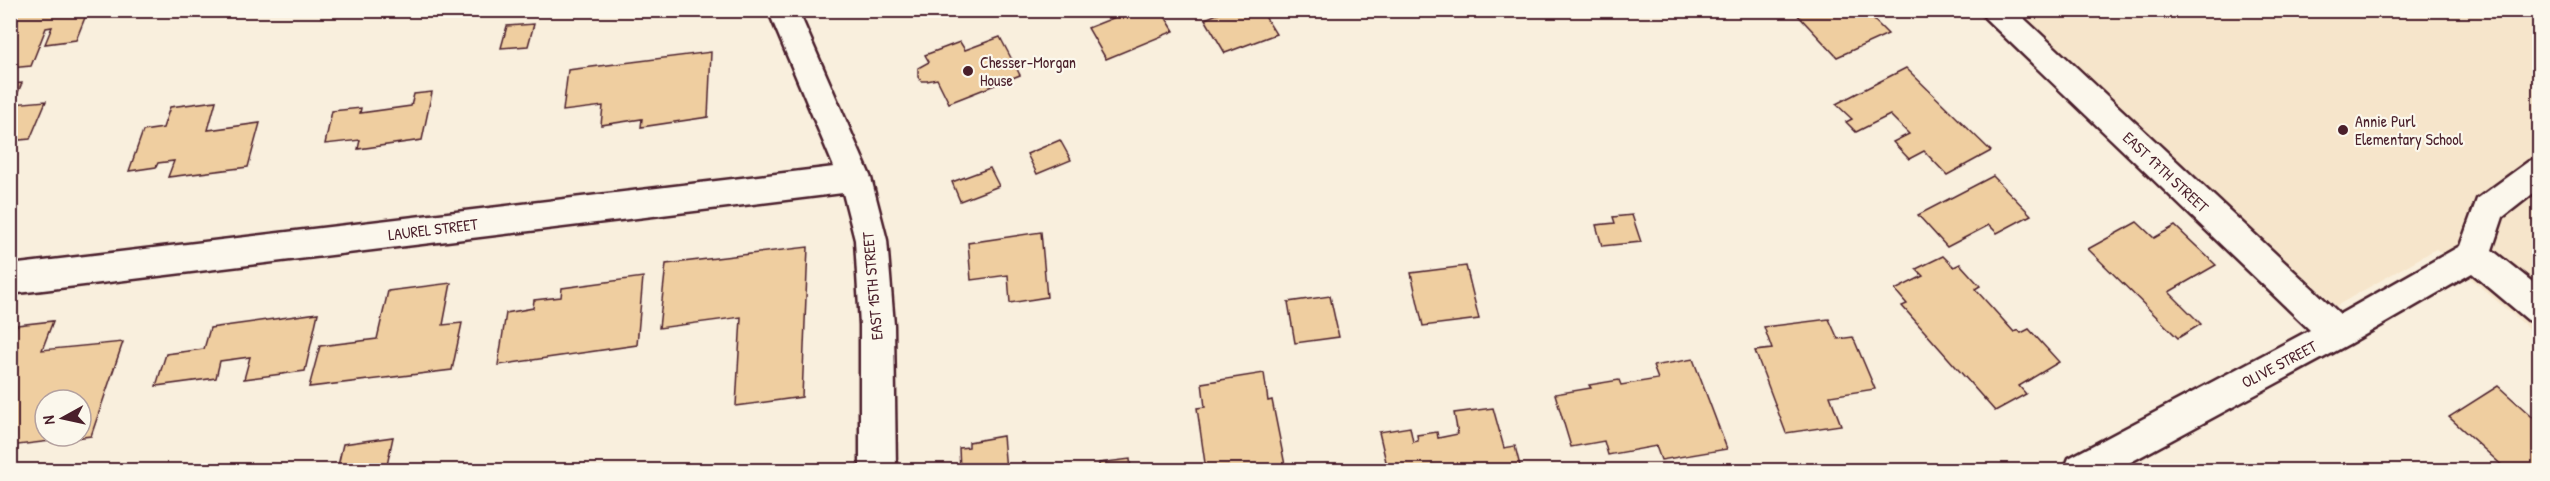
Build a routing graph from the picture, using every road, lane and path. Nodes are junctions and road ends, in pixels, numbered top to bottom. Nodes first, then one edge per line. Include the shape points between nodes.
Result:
1 (783, 10) edge
2 (1995, 10) edge
3 (2540, 170) edge
4 (855, 178) junction
5 (2474, 255) junction
6 (10, 280) edge
7 (2540, 309) edge
8 (2337, 333) junction
9 (878, 471) edge
10 (2082, 471) edge

1 - 4 street, EAST 15TH STREET
2 - 8 street, EAST 17TH STREET
3 - 5 street via 2489,209
4 - 6 street, LAUREL STREET
4 - 9 street, EAST 15TH STREET via 871,240 877,324
5 - 7 street
5 - 8 street, OLIVE STREET
8 - 10 street, OLIVE STREET

